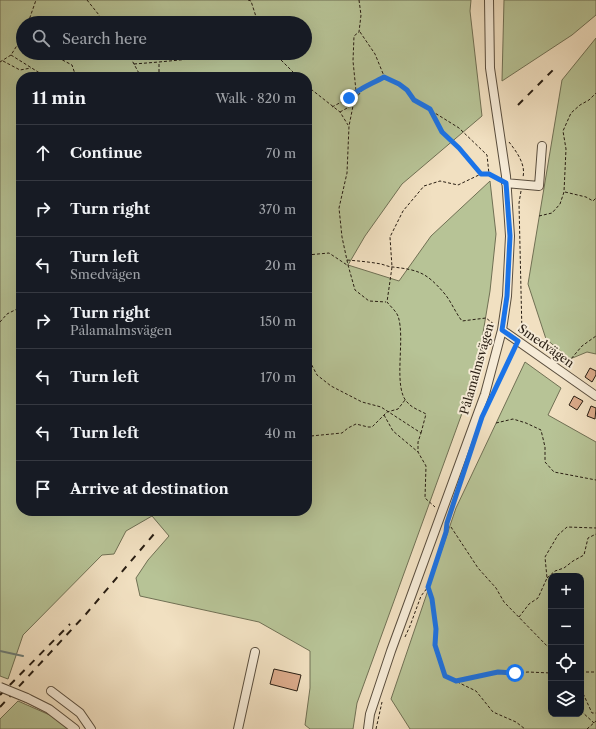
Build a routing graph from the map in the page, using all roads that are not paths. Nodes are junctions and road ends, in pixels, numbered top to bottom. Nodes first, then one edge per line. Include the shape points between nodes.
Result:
1 (489, 0) edge
2 (542, 146) dead end
3 (506, 183) junction
4 (502, 330) junction
5 (596, 396) edge
6 (255, 652) dead end
7 (0, 687) edge
8 (51, 691) dead end
9 (75, 729) edge
10 (91, 729) edge
11 (238, 729) edge
12 (368, 729) edge

1 - 3 street, Pålamalmsvägen via 490,68
2 - 3 street via 539,186
3 - 4 street, Pålamalmsvägen via 510,236 507,296
4 - 5 street, Smedvägen
4 - 12 street, Pålamalmsvägen via 485,394 391,651 370,714
6 - 11 street
7 - 9 street, bridge via 49,709
8 - 10 street via 80,712

